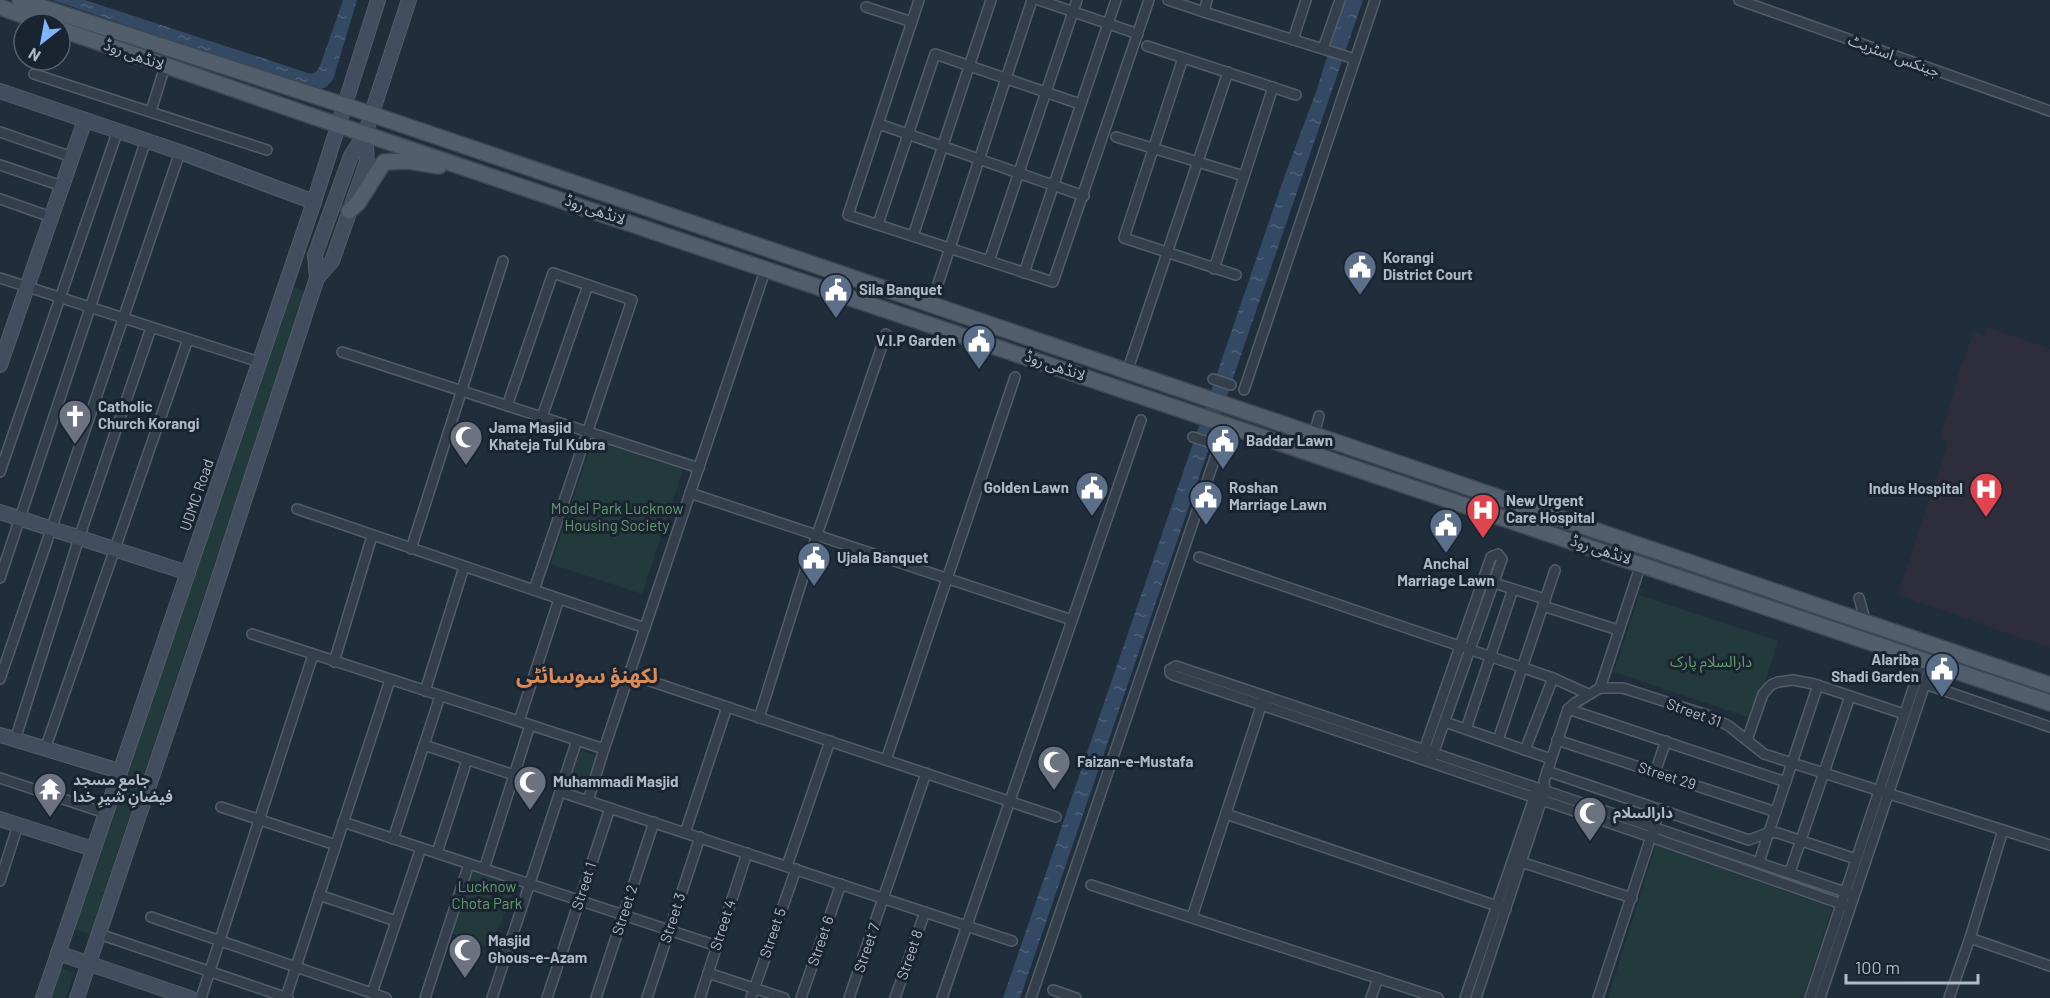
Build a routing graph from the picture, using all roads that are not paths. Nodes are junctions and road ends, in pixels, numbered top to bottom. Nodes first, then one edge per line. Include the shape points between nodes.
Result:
1 (20, 0) edge
2 (378, 0) edge
3 (409, 0) edge
4 (920, 0) edge
5 (991, 0) edge
6 (1032, 0) edge
7 (1038, 0) edge
8 (1077, 0) edge
9 (1116, 0) edge
10 (1149, 0) edge
11 (1168, 0) edge
12 (1208, 0) edge
13 (1306, 0) edge
14 (1375, 0) edge
15 (1739, 0) edge
16 (1337, 1) edge
17 (866, 7) dead end
18 (1073, 12) junction
19 (1204, 12) junction
20 (912, 22) junction
21 (1108, 24) junction
22 (72, 32) edge
23 (1138, 34) junction
24 (1293, 40) junction
25 (1147, 46) dead end
26 (1325, 50) junction
27 (1350, 57) junction
28 (1183, 58) junction
29 (165, 66) junction
30 (969, 66) junction
31 (1228, 72) junction
32 (34, 74) dead end
33 (1006, 79) junction
34 (1273, 87) junction
35 (0, 91) edge
36 (1046, 92) junction
37 (1296, 95) dead end
38 (1080, 104) junction
39 (344, 106) junction
40 (151, 111) junction
41 (2050, 111) edge
42 (371, 114) junction
43 (85, 120) junction
44 (397, 123) junction
45 (879, 124) junction
46 (338, 125) junction
47 (118, 130) junction
48 (0, 132) edge
49 (365, 134) junction
50 (908, 135) junction
51 (1116, 137) dead end
52 (146, 140) junction
53 (392, 142) junction
54 (942, 147) junction
55 (1152, 148) junction
56 (267, 150) dead end
57 (180, 152) junction
58 (72, 157) junction
59 (979, 159) junction
60 (1198, 162) junction
61 (0, 165) edge
62 (1019, 173) junction
63 (1244, 176) junction
64 (509, 182) junction
65 (1052, 185) junction
66 (62, 186) junction
67 (1084, 196) junction
68 (0, 199) edge
69 (314, 202) junction
70 (350, 211) junction
71 (51, 217) junction
72 (878, 224) junction
73 (913, 236) junction
74 (950, 248) junction
75 (1167, 253) junction
76 (503, 261) dead end
77 (989, 261) junction
78 (291, 268) junction
79 (766, 268) junction
80 (1214, 269) junction
81 (1024, 273) junction
82 (1236, 274) dead end
83 (0, 278) edge
84 (317, 278) junction
85 (588, 285) junction
86 (27, 286) junction
87 (60, 298) junction
88 (931, 305) junction
89 (90, 308) junction
90 (122, 319) junction
91 (151, 328) junction
92 (886, 334) dead end
93 (188, 339) junction
94 (342, 352) dead end
95 (259, 362) junction
96 (0, 365) edge
97 (1127, 372) junction
98 (1015, 377) dead end
99 (1213, 379) dead end
100 (1231, 385) dead end
101 (1244, 390) dead end
102 (462, 391) junction
103 (507, 406) junction
104 (1319, 416) dead end
105 (542, 417) junction
106 (1141, 420) dead end
107 (587, 432) junction
108 (1314, 435) junction
109 (1193, 437) dead end
110 (699, 468) junction
111 (0, 472) edge
112 (690, 493) junction
113 (297, 509) dead end
114 (0, 512) edge
115 (20, 518) junction
116 (50, 528) junction
117 (817, 535) junction
118 (372, 536) junction
119 (79, 538) junction
120 (411, 549) junction
121 (115, 550) junction
122 (1200, 557) dead end
123 (1641, 564) junction
124 (464, 567) junction
125 (1555, 570) dead end
126 (188, 573) junction
127 (0, 578) edge
128 (947, 579) junction
129 (1494, 583) junction
130 (1513, 589) junction
131 (534, 590) junction
132 (1859, 598) dead end
133 (559, 599) junction
134 (1544, 602) junction
135 (1072, 620) junction
136 (1866, 623) junction
137 (645, 628) junction
138 (1618, 630) junction
139 (252, 634) dead end
140 (1460, 646) junction
141 (1471, 650) junction
142 (313, 655) junction
143 (1491, 657) junction
144 (1928, 661) junction
145 (334, 662) junction
146 (1523, 668) junction
147 (629, 674) junction
148 (1552, 678) junction
149 (0, 679) edge
150 (390, 680) junction
151 (1925, 684) junction
152 (1818, 685) junction
153 (2050, 685) edge
154 (1600, 688) junction
155 (425, 691) junction
156 (1588, 694) junction
157 (1264, 695) junction
158 (440, 696) junction
159 (1850, 696) junction
160 (2050, 703) edge
161 (1261, 705) junction
162 (727, 707) junction
163 (1568, 709) junction
164 (1904, 714) junction
165 (759, 718) junction
166 (519, 721) junction
167 (1444, 722) junction
168 (530, 725) junction
169 (2050, 727) edge
170 (1466, 729) junction
171 (0, 735) edge
172 (15, 740) junction
173 (577, 740) junction
174 (1498, 740) junction
175 (1557, 740) junction
176 (1747, 740) junction
177 (830, 741) junction
178 (1666, 741) junction
179 (424, 746) junction
180 (45, 749) junction
181 (604, 749) junction
182 (1525, 750) junction
183 (1428, 755) junction
184 (1551, 759) junction
185 (468, 760) junction
186 (886, 760) junction
187 (1792, 762) junction
188 (119, 771) junction
189 (1655, 771) junction
190 (926, 773) junction
191 (1823, 773) junction
192 (514, 776) junction
193 (0, 778) edge
194 (1544, 782) junction
195 (1786, 782) junction
196 (561, 792) junction
197 (1883, 793) junction
198 (1538, 799) junction
199 (588, 801) junction
200 (1010, 801) junction
201 (221, 807) dead end
202 (610, 808) junction
203 (1660, 810) junction
204 (1776, 812) junction
205 (105, 813) junction
206 (1226, 814) junction
207 (1056, 817) dead end
208 (0, 819) edge
209 (259, 820) junction
210 (343, 822) junction
211 (654, 822) junction
212 (18, 825) junction
213 (1654, 826) junction
214 (2003, 830) junction
215 (1770, 832) junction
216 (685, 833) junction
217 (700, 837) junction
218 (1651, 837) junction
219 (393, 839) junction
220 (1800, 840) junction
221 (336, 845) junction
222 (2050, 845) edge
223 (421, 848) junction
224 (93, 849) junction
225 (437, 853) junction
226 (747, 853) junction
227 (1856, 859) junction
228 (1521, 861) junction
229 (1759, 862) junction
230 (469, 864) junction
231 (791, 868) junction
232 (484, 869) junction
233 (1790, 872) junction
234 (0, 881) edge
235 (530, 884) junction
236 (841, 884) junction
237 (1091, 885) dead end
238 (1850, 893) junction
239 (319, 895) junction
240 (884, 898) junction
241 (1632, 898) junction
242 (579, 900) junction
243 (1846, 906) junction
244 (1501, 907) junction
245 (925, 912) junction
246 (623, 915) junction
247 (151, 917) dead end
248 (1192, 917) junction
249 (396, 921) junction
250 (967, 925) junction
251 (669, 930) junction
252 (99, 934) junction
253 (1970, 938) junction
254 (220, 941) junction
255 (1012, 941) dead end
256 (717, 946) junction
257 (58, 953) junction
258 (89, 963) junction
259 (2050, 966) edge
260 (296, 967) junction
261 (210, 971) junction
262 (708, 973) junction
263 (1378, 978) junction
264 (754, 988) junction
265 (1053, 990) dead end
266 (372, 993) junction
267 (43, 998) edge
268 (77, 998) edge
269 (190, 998) edge
270 (201, 998) edge
271 (287, 998) edge
272 (386, 998) edge
273 (425, 998) edge
274 (492, 998) edge
275 (547, 998) edge
276 (596, 998) edge
277 (647, 998) edge
278 (700, 998) edge
279 (751, 998) edge
280 (784, 998) edge
281 (801, 998) edge
282 (849, 998) edge
283 (895, 998) edge
284 (942, 998) edge
285 (1031, 998) edge
286 (1076, 998) edge
287 (1371, 998) edge
288 (1438, 998) edge
289 (1466, 998) edge
290 (1476, 998) edge
291 (1598, 998) edge
292 (1810, 998) edge
293 (1820, 998) edge
294 (1949, 998) edge

1 - 39 main road, لانڈھی روڈ
2 - 39 main road, UDMC Road
3 - 42 main road
4 - 20 street
5 - 30 street
6 - 33 street
7 - 18 street
8 - 18 street
9 - 21 street
10 - 23 street
11 - 19 street
12 - 19 street
13 - 24 street
14 - 27 street
15 - 41 street, جینکس اسٹریٹ
16 - 26 street
17 - 20 street
18 - 21 street
18 - 36 street
19 - 24 street
20 - 45 street
21 - 23 street
21 - 38 street
22 - 29 main road, لانڈھی روڈ
23 - 67 street
24 - 26 street
25 - 28 street
26 - 27 street
27 - 101 street
28 - 31 street
28 - 55 street
29 - 40 street
29 - 46 main road, لانڈھی روڈ
30 - 33 street
30 - 50 street via 935,54
30 - 54 street
31 - 34 street
31 - 60 street
32 - 40 street
33 - 36 street
33 - 59 street
34 - 37 street
34 - 63 street
35 - 43 main road
36 - 38 street
36 - 62 street
38 - 65 street
39 - 42 main road, لانڈھی روڈ
39 - 46 main road, UDMC Road
40 - 56 street
42 - 44 main road, لانڈھی روڈ
42 - 49 main road
43 - 47 main road
43 - 58 main road
44 - 53 main road via 387,131
44 - 88 main road, لانڈھی روڈ
45 - 50 street
45 - 72 street via 848,215
46 - 49 main road, لانڈھی روڈ
46 - 69 main road, UDMC Road
47 - 52 main road
47 - 87 street
48 - 58 street
49 - 53 main road, لانڈھی روڈ
49 - 70 main road via 367,162
49 - 84 main road via 351,156 315,255
50 - 54 street
50 - 72 street
51 - 55 street
52 - 57 main road
52 - 89 street
53 - 64 main road, لانڈھی روڈ
54 - 59 street
54 - 73 street
55 - 60 street
55 - 75 street via 1124,238
57 - 69 main road
57 - 90 street
58 - 66 main road
59 - 62 street
59 - 74 street
60 - 63 street
60 - 75 street
61 - 66 street
62 - 65 street
62 - 77 street
63 - 80 street
64 - 70 main road via 409,161 384,162
64 - 79 main road, لانڈھی روڈ
65 - 67 street
65 - 81 street
66 - 71 main road
67 - 81 street via 1053,282
68 - 71 street
69 - 78 main road, UDMC Road
70 - 84 main road via 332,261
71 - 86 main road
72 - 73 street
73 - 74 street
74 - 77 street
74 - 88 street
75 - 80 street
75 - 97 street
76 - 102 street
77 - 81 street
78 - 84 main road
78 - 95 main road, UDMC Road
79 - 110 street
79 - 123 main road, لانڈھی روڈ
80 - 82 street
83 - 86 street
84 - 252 main road
85 - 103 street via 553,273
85 - 105 street
85 - 107 street via 632,300
86 - 87 street
86 - 96 main road
87 - 89 street
87 - 111 street
88 - 97 main road, لانڈھی روڈ
89 - 90 street
89 - 115 street
90 - 91 street
90 - 116 street
91 - 93 street
91 - 119 street
92 - 117 street
93 - 95 street
93 - 121 street
94 - 102 street
95 - 126 main road, UDMC Road
97 - 108 main road, لانڈھی روڈ
98 - 128 street
99 - 100 street
102 - 103 street
102 - 120 street
103 - 105 street
104 - 108 street
105 - 107 street
106 - 135 street
107 - 110 street
107 - 131 street
108 - 136 main road, لانڈھی روڈ
109 - 285 street via 1215,445
110 - 112 street
112 - 117 street
112 - 137 street
113 - 118 street
114 - 115 main road
115 - 116 main road
115 - 127 street
116 - 119 main road
116 - 149 street
117 - 128 street
117 - 165 street
118 - 120 street
118 - 145 street
119 - 121 main road
119 - 172 street
120 - 124 street
121 - 126 main road
121 - 180 street
122 - 140 street
123 - 138 street
123 - 144 main road, لانڈھی روڈ
124 - 131 street
124 - 155 street
125 - 134 street
126 - 188 main road, UDMC Road
128 - 135 street
128 - 186 street
129 - 130 street
129 - 140 street via 1502,559 1495,554
129 - 141 street
130 - 134 street
130 - 143 street
131 - 133 street
132 - 136 street
133 - 137 street
133 - 166 street
134 - 138 street
134 - 146 street
135 - 200 street
136 - 153 main road, لانڈھی روڈ
137 - 147 street
138 - 154 street
139 - 142 street
140 - 141 street
140 - 183 street
141 - 143 street
141 - 167 street
142 - 145 street
142 - 209 street
143 - 146 street
143 - 170 street
144 - 151 street
144 - 160 main road, لانڈھی روڈ
144 - 164 street
145 - 150 street
146 - 148 street
146 - 174 street
147 - 162 street
147 - 181 street
148 - 156 street
148 - 182 street
150 - 155 street
150 - 210 street
151 - 169 street
151 - 197 street
152 - 159 street
152 - 176 street via 1793,680 1771,685 1763,694
152 - 187 street
154 - 156 street
154 - 176 street, Street 31 via 1623,688 1707,715
155 - 158 street
156 - 163 street
157 - 161 street
157 - 161 street via 1176,666 1170,669 1173,675
157 - 183 street
158 - 166 street
158 - 179 street
159 - 164 street
159 - 191 street
161 - 183 street
161 - 206 street
162 - 165 street
162 - 216 street
163 - 175 street
163 - 178 street
164 - 197 street
165 - 177 street
166 - 168 street
167 - 170 street
167 - 183 street
168 - 173 street
168 - 192 street
170 - 174 street
171 - 172 main road
172 - 180 main road
173 - 181 street
173 - 196 street
174 - 182 street
175 - 184 street
175 - 189 street, Street 29
176 - 187 street, Street 31 via 1764,754
177 - 186 street
177 - 231 street, Street 5
178 - 189 street
178 - 195 street
179 - 185 street
179 - 219 street
180 - 188 main road
181 - 199 street
182 - 184 street
183 - 194 street
183 - 198 street
184 - 194 street
185 - 192 street
185 - 225 street
186 - 190 street
187 - 191 street, Street 31
187 - 195 street
188 - 205 main road, UDMC Road
189 - 204 street, Street 29
190 - 200 street
190 - 240 street, Street 7
191 - 197 street, Street 31
191 - 220 street
192 - 232 street
193 - 205 street
194 - 198 street
194 - 203 street
194 - 213 street
195 - 204 street
196 - 199 street
196 - 235 street
197 - 214 street, Street 31
197 - 227 street
197 - 238 street
198 - 218 street
198 - 228 street
198 - 244 street
199 - 202 street
200 - 207 street
200 - 250 street
201 - 209 street
202 - 211 street
202 - 242 street, Street 1
203 - 213 street
203 - 215 street via 1749,840
204 - 215 street
205 - 224 main road, UDMC Road
206 - 244 street
206 - 248 street
208 - 212 main road
209 - 221 street
209 - 254 street
210 - 219 street
210 - 221 street
211 - 216 street
211 - 246 street, Street 2
212 - 224 main road
212 - 234 street
213 - 218 street
213 - 229 street
214 - 222 street, Street 31
214 - 253 street
215 - 220 street
215 - 229 street
216 - 217 street
217 - 226 street
217 - 251 street, Street 3
218 - 241 street
218 - 243 street
219 - 223 street
220 - 227 street
220 - 233 street
221 - 239 street
223 - 225 street
223 - 249 street
224 - 257 main road, UDMC Road
225 - 230 street
226 - 231 street
226 - 256 street, Street 4
227 - 238 street
228 - 241 street
228 - 244 street
229 - 233 street
230 - 232 street
230 - 273 street
231 - 236 street
231 - 264 street, Street 5
232 - 235 street
233 - 238 street
235 - 242 street
235 - 274 street
236 - 240 street
236 - 281 street, Street 6
237 - 248 street
238 - 243 street
239 - 249 street
239 - 260 street
240 - 245 street
240 - 282 street, Street 7
241 - 291 street
242 - 246 street
242 - 275 street, Street 1
243 - 292 street
243 - 293 street
244 - 289 street
244 - 290 street
245 - 250 street
245 - 283 street, Street 8
246 - 251 street
246 - 276 street, Street 2
247 - 254 street
248 - 263 street
249 - 266 street
250 - 255 street
250 - 284 street
251 - 256 street
251 - 277 street, Street 3
252 - 258 main road
252 - 261 street
253 - 259 street
253 - 294 street
254 - 260 street
254 - 261 street
256 - 262 street, Street 4
257 - 258 main road
257 - 267 main road, UDMC Road
258 - 268 main road
258 - 269 main road
260 - 266 street
260 - 271 street
261 - 270 street
261 - 271 street
262 - 264 street
262 - 278 street, Street 4
263 - 287 street
263 - 288 street
264 - 279 street, Street 5
264 - 280 street
265 - 286 street
266 - 272 street

